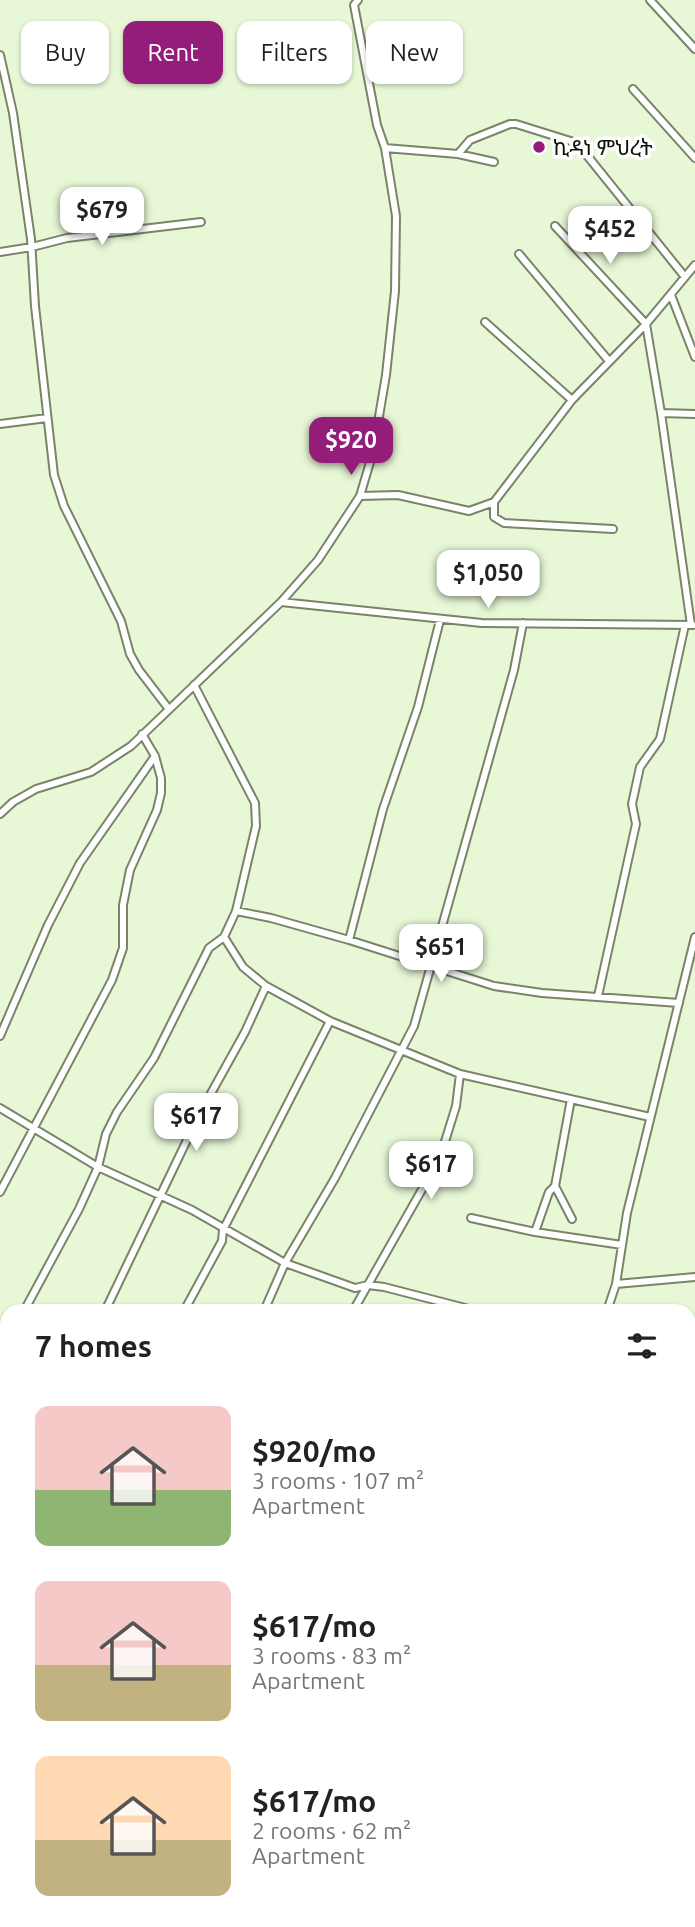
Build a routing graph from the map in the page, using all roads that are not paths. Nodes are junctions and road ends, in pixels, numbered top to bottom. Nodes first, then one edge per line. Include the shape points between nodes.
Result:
1 (650, 0) edge
2 (355, 2) edge
3 (695, 49) edge
4 (0, 55) edge
5 (633, 89) dead end
6 (385, 148) junction
7 (458, 154) junction
8 (695, 158) edge
9 (494, 162) dead end
10 (201, 222) dead end
11 (555, 226) dead end
12 (32, 247) junction
13 (0, 251) edge
14 (519, 254) dead end
15 (695, 265) edge
16 (685, 277) junction
17 (671, 295) junction
18 (485, 322) dead end
19 (646, 324) junction
20 (695, 357) edge
21 (609, 361) junction
22 (572, 400) junction
23 (661, 413) junction
24 (695, 414) edge
25 (47, 418) junction
26 (0, 424) edge
27 (360, 496) junction
28 (494, 502) junction
29 (613, 529) dead end
30 (281, 602) junction
31 (440, 620) junction
32 (523, 623) junction
33 (690, 625) edge
34 (194, 685) junction
35 (168, 708) junction
36 (142, 734) junction
37 (155, 756) junction
38 (0, 814) edge
39 (236, 911) junction
40 (223, 937) junction
41 (695, 937) edge
42 (349, 940) junction
43 (432, 966) junction
44 (266, 986) junction
45 (598, 996) junction
46 (679, 1003) junction
47 (330, 1021) junction
48 (0, 1036) edge
49 (402, 1051) junction
50 (460, 1074) junction
51 (571, 1099) junction
52 (0, 1108) edge
53 (650, 1117) junction
54 (33, 1127) junction
55 (98, 1167) junction
56 (555, 1186) junction
57 (0, 1192) edge
58 (162, 1195) junction
59 (471, 1218) dead end
60 (572, 1219) dead end
61 (223, 1230) junction
62 (535, 1232) junction
63 (622, 1245) junction
64 (285, 1263) junction
65 (695, 1277) edge
66 (616, 1284) junction
67 (368, 1285) junction
68 (28, 1304) edge
69 (108, 1304) edge
70 (188, 1304) edge
71 (267, 1304) edge
72 (357, 1304) edge
73 (448, 1304) edge
74 (609, 1304) edge

1 - 3 street
2 - 6 street
4 - 12 street
5 - 8 street
6 - 7 street
6 - 27 street via 396,216 395,291 373,452
7 - 9 street
7 - 16 street via 470,140 510,124 577,143
10 - 12 street via 67,238
11 - 19 street
12 - 13 street
12 - 25 street
14 - 21 street
15 - 16 street
16 - 17 street
17 - 19 street
17 - 20 street
18 - 22 street
19 - 21 street
19 - 23 street
21 - 22 street
22 - 28 street
23 - 24 street
23 - 33 street
25 - 26 street
25 - 35 street via 54,475 64,506 121,621 130,653
27 - 28 street via 398,495 469,511
27 - 30 street via 318,560
28 - 29 street via 494,517 504,523
30 - 31 street
30 - 34 street
31 - 32 street
31 - 42 street
32 - 33 street
32 - 43 street
33 - 45 street via 660,739 640,767 632,804 636,824
34 - 35 street
34 - 39 street via 255,803 256,826
35 - 36 street
36 - 37 street
36 - 38 street via 91,772 36,789
37 - 48 street via 80,863
37 - 54 street via 161,793 130,870 122,948 112,980
39 - 40 street
39 - 42 street
40 - 44 street via 243,967
40 - 55 street via 209,948 154,1058 117,1112
41 - 46 street
42 - 43 street
43 - 45 street via 494,986
43 - 49 street
44 - 47 street
44 - 58 street
45 - 46 street
46 - 53 street
47 - 49 street
47 - 61 street
49 - 50 street
49 - 64 street
50 - 51 street
50 - 67 street via 443,1148
51 - 53 street
51 - 56 street
52 - 54 street
53 - 63 street
54 - 55 street
54 - 57 street
55 - 58 street
55 - 68 street
56 - 60 street
56 - 62 street
58 - 61 street
58 - 69 street
59 - 62 street
61 - 64 street
61 - 70 street via 222,1241
62 - 63 street
63 - 66 street
64 - 67 street via 355,1287
64 - 71 street
65 - 66 street
66 - 74 street
67 - 72 street
67 - 73 street

